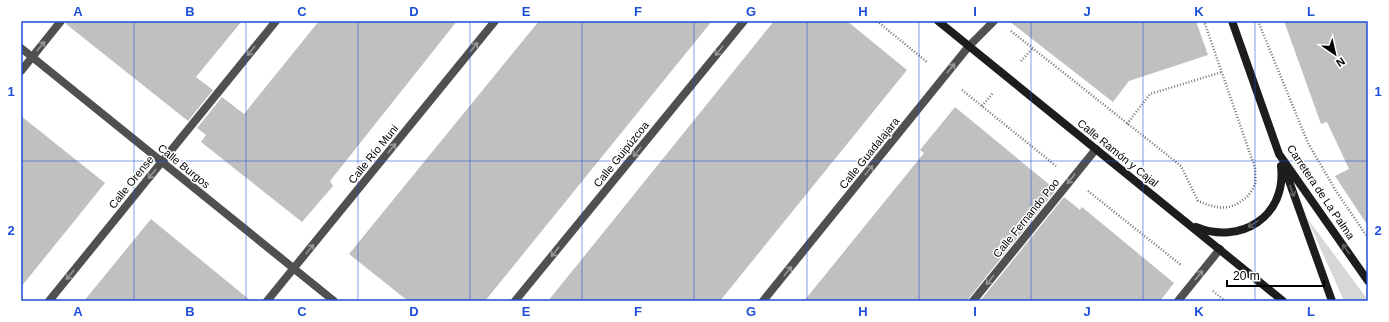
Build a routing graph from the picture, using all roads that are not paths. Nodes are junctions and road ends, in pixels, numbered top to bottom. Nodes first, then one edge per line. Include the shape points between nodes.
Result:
1 (62, 21) edge
2 (276, 21) edge
3 (495, 21) edge
4 (744, 21) edge
5 (938, 21) edge
6 (994, 21) edge
7 (1232, 21) edge
8 (969, 46) junction
9 (21, 48) edge
10 (32, 57) junction
11 (21, 71) edge
12 (1096, 149) junction
13 (1279, 154) junction
14 (162, 162) junction
15 (1187, 223) junction
16 (1220, 249) junction
17 (294, 269) junction
18 (1368, 281) edge
19 (49, 301) edge
20 (267, 301) edge
21 (334, 301) edge
22 (515, 301) edge
23 (763, 301) edge
24 (973, 301) edge
25 (1178, 301) edge
26 (1283, 301) edge
27 (1332, 301) edge

10 -> 1 street
2 -> 14 street, Calle Orense
17 -> 3 street, Calle Río Muni
4 -> 22 street, Calle Guipúzcoa
5 - 8 main road, Calle Ramón y Cajal
6 - 8 street, Calle Guadalajara
7 - 13 main road, Carretera de La Palma
8 - 12 main road, Calle Ramón y Cajal
23 -> 8 street, Calle Guadalajara
9 - 10 street, Calle Burgos
10 - 11 street
10 - 14 street, Calle Burgos
12 - 15 main road, Calle Ramón y Cajal
12 -> 24 street, Calle Fernando Poo
13 -> 15 main road via 1281,184 1271,209 1262,219 1250,227 1228,233 1215,233
18 -> 13 main road, Carretera de La Palma
13 -> 27 main road
14 - 17 street, Calle Burgos
14 -> 19 street, Calle Orense
15 - 16 main road, Calle Ramón y Cajal
25 -> 16 street
16 - 26 main road, Calle Ramón y Cajal
17 - 20 street, Calle Río Muni
17 - 21 street, Calle Burgos

